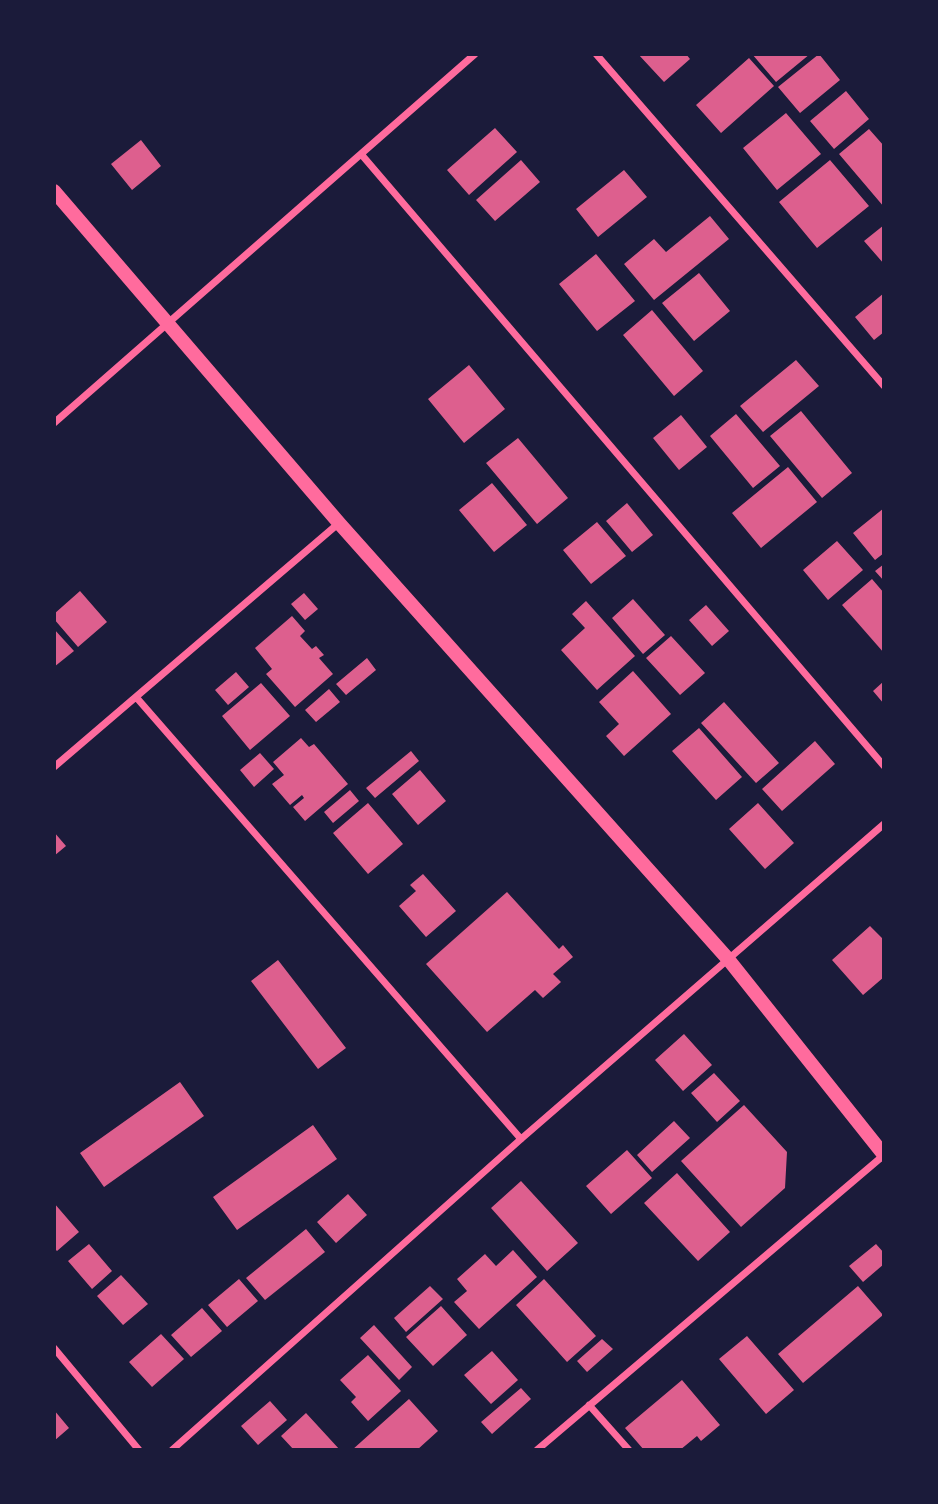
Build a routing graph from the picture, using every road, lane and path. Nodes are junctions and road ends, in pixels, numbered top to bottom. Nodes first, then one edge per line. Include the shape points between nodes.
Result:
1 (475, 54) edge
2 (596, 54) edge
3 (361, 155) junction
4 (54, 191) edge
5 (167, 324) junction
6 (884, 386) edge
7 (54, 423) edge
8 (339, 523) junction
9 (136, 697) junction
10 (884, 766) edge
11 (54, 767) edge
12 (884, 824) edge
13 (728, 959) junction
14 (520, 1139) junction
15 (884, 1155) edge
16 (54, 1348) edge
17 (589, 1405) junction
18 (139, 1450) edge
19 (172, 1450) edge
20 (537, 1450) edge
21 (629, 1450) edge

1 - 3 street
2 - 6 street
3 - 5 street
3 - 10 street
4 - 5 main road
5 - 7 street
5 - 8 main road
8 - 9 street
8 - 13 main road
9 - 11 street
9 - 14 street
12 - 13 street
13 - 14 street
13 - 15 main road
14 - 19 street
15 - 17 street
16 - 18 street
17 - 20 street
17 - 21 street

